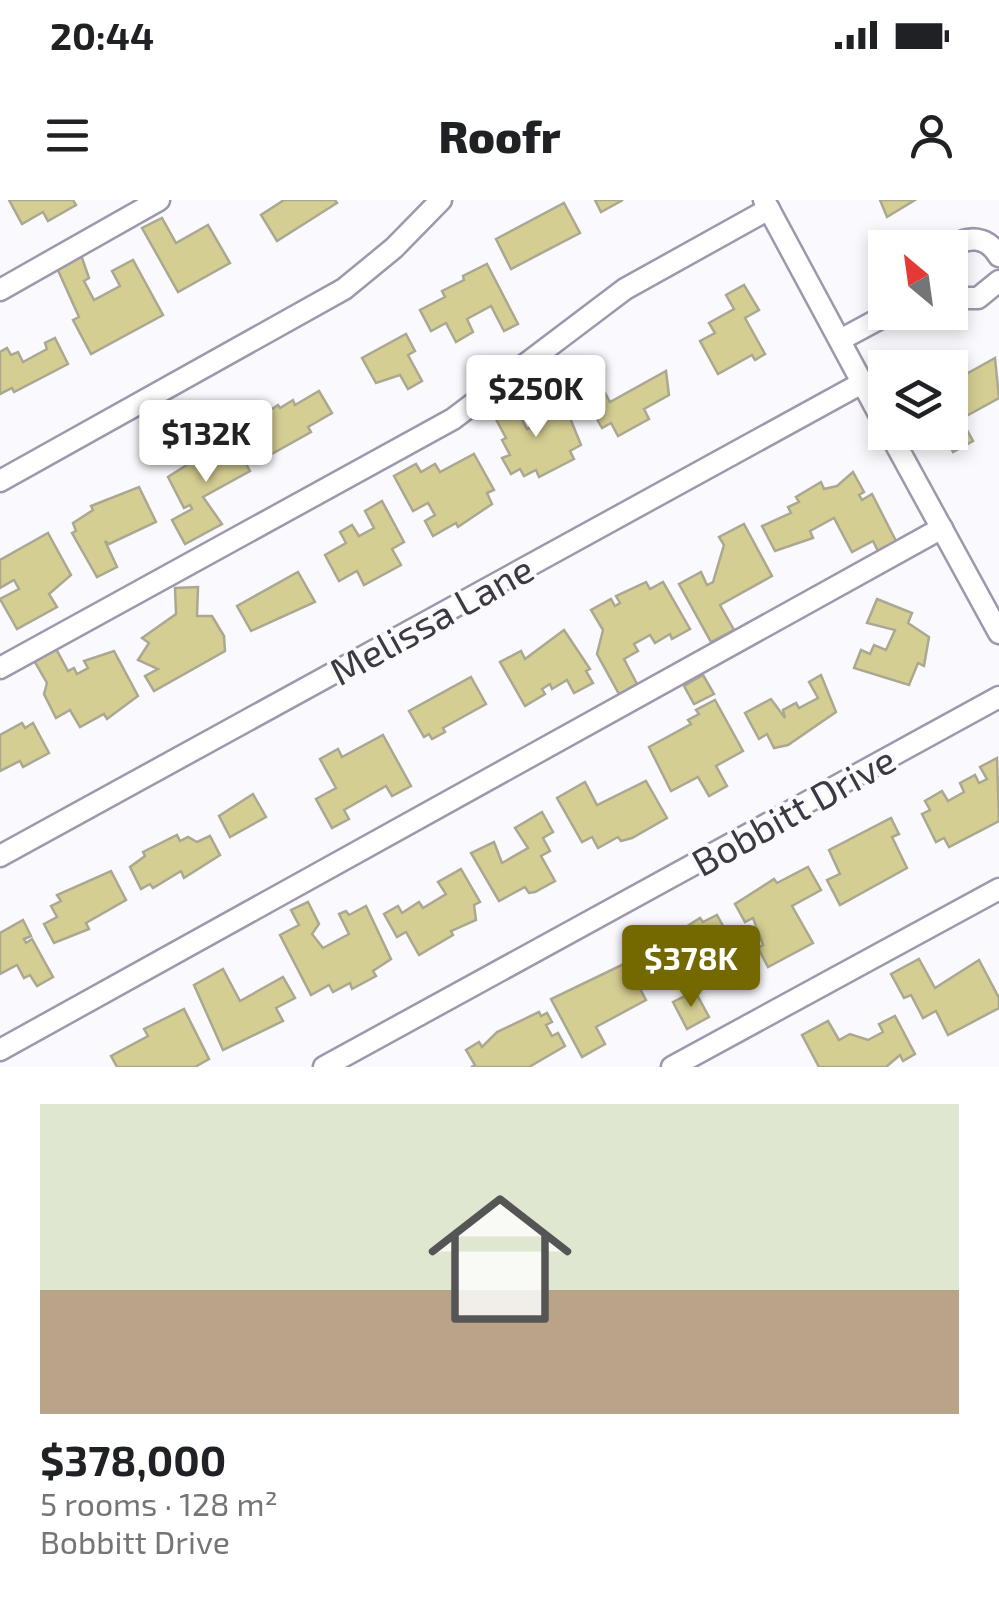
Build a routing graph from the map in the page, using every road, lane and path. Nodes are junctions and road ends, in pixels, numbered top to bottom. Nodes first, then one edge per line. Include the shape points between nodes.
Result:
1 (159, 200) edge
2 (441, 200) edge
3 (766, 204) edge
4 (968, 240) edge
5 (999, 256) edge
6 (999, 281) edge
7 (0, 290) edge
8 (968, 298) edge
9 (868, 325) edge
10 (840, 340) junction
11 (862, 382) junction
12 (868, 393) edge
13 (899, 450) edge
14 (0, 481) edge
15 (942, 528) junction
16 (999, 634) edge
17 (0, 668) edge
18 (999, 697) edge
19 (0, 856) edge
20 (999, 889) edge
21 (0, 1050) edge
22 (324, 1067) edge
23 (672, 1067) edge

1 - 7 street
2 - 14 street via 344,289
3 - 10 street
3 - 17 street via 625,288 452,419
4 - 5 street via 984,241
6 - 8 street
9 - 10 street
10 - 11 street
11 - 12 street
11 - 19 street, Melissa Lane
13 - 15 street
15 - 16 street
15 - 21 street
18 - 22 street, Bobbitt Drive
20 - 23 street

